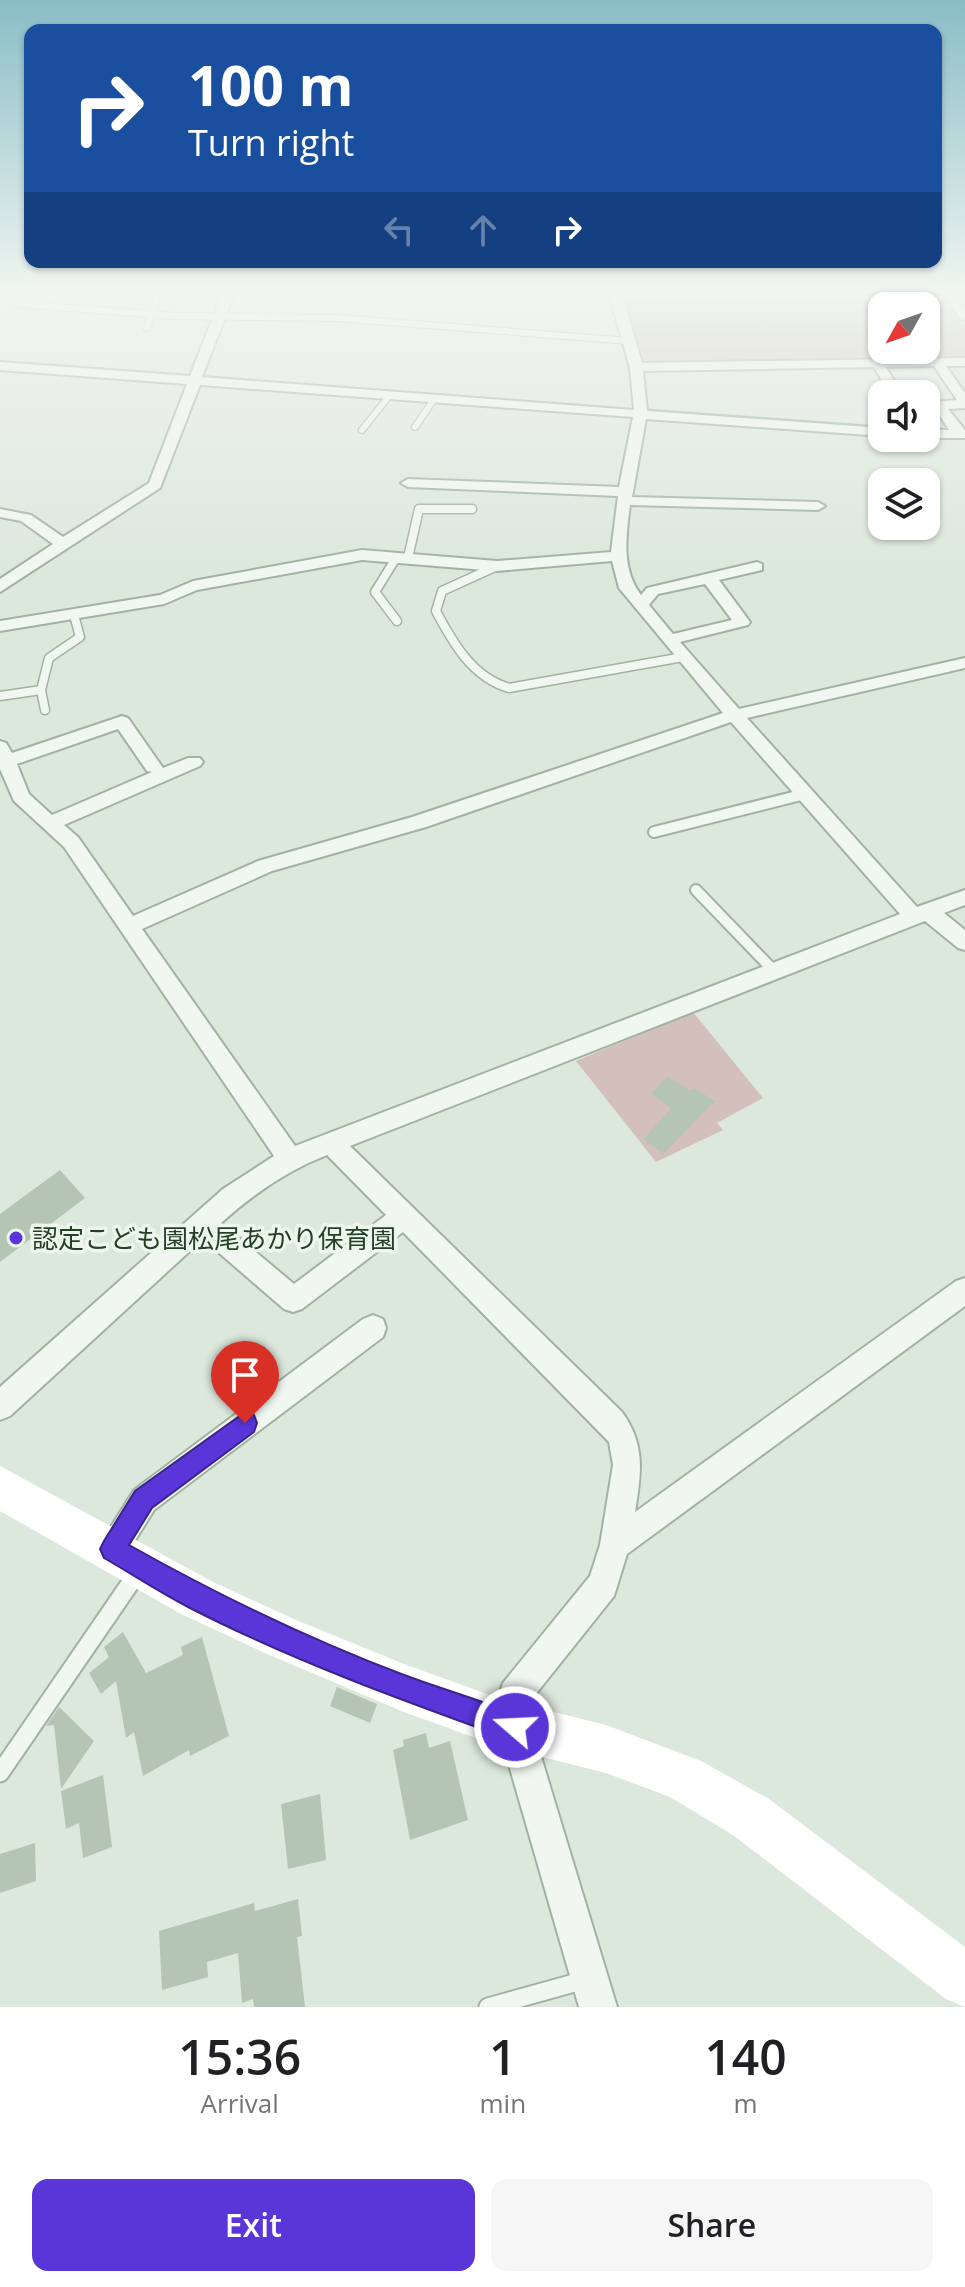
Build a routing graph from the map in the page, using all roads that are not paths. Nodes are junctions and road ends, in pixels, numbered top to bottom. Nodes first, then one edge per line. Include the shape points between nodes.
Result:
1 (192, 383) edge
2 (228, 383) edge
3 (638, 383) edge
4 (951, 383) edge
5 (390, 395) junction
6 (435, 398) junction
7 (965, 403) edge
8 (641, 414) junction
9 (415, 427) dead end
10 (362, 430) dead end
11 (868, 431) edge
12 (940, 434) edge
13 (962, 434) edge
14 (408, 483) dead end
15 (625, 496) junction
16 (818, 506) dead end
17 (472, 509) dead end
18 (0, 513) edge
19 (63, 544) junction
20 (618, 556) junction
21 (402, 558) junction
22 (497, 566) junction
23 (757, 567) dead end
24 (709, 578) junction
25 (0, 587) edge
26 (641, 605) junction
27 (74, 615) junction
28 (397, 621) dead end
29 (0, 626) edge
30 (669, 640) junction
31 (683, 657) junction
32 (965, 663) edge
33 (41, 690) junction
34 (0, 696) edge
35 (45, 710) dead end
36 (735, 715) junction
37 (2, 754) edge
38 (194, 762) dead end
39 (154, 767) dead end
40 (805, 794) junction
41 (50, 825) junction
42 (654, 832) dead end
43 (696, 890) dead end
44 (965, 897) edge
45 (921, 914) junction
46 (130, 926) junction
47 (965, 942) edge
48 (774, 971) junction
49 (330, 1142) junction
50 (291, 1158) junction
51 (403, 1217) junction
52 (202, 1223) junction
53 (965, 1290) edge
54 (373, 1328) dead end
55 (0, 1406) edge
56 (0, 1487) edge
57 (615, 1545) junction
58 (127, 1558) junction
59 (515, 1727) junction
60 (0, 1773) edge
61 (965, 1980) edge
62 (594, 1993) edge
63 (488, 2007) edge

1 - 19 street via 155,485
2 - 5 street
3 - 8 street
4 - 7 street
5 - 6 street
5 - 10 lane
6 - 8 street
6 - 9 lane
7 - 13 street via 939,405
8 - 11 street
8 - 15 street
12 - 13 street
14 - 15 street
15 - 16 street
15 - 20 street
17 - 21 lane via 419,509
18 - 19 street via 26,518
19 - 25 street
20 - 22 street
20 - 26 street via 620,573
21 - 22 street
21 - 27 street via 362,555 193,586 164,599
21 - 28 lane via 375,592
22 - 31 lane via 442,591 436,611 452,640 493,686 509,688
23 - 24 street
24 - 26 street via 653,591
24 - 30 street via 742,622
26 - 30 street
27 - 29 street
27 - 33 lane via 80,637 49,658
30 - 31 street
31 - 36 street
32 - 36 street
33 - 34 lane
33 - 35 lane
36 - 40 street
36 - 46 street via 419,822 265,866
37 - 39 street via 122,722
37 - 41 street via 21,797
38 - 41 street
40 - 42 lane
40 - 45 street
41 - 46 street via 71,842
43 - 48 lane
44 - 45 street
45 - 47 street
45 - 48 street
46 - 50 street
48 - 49 street
49 - 50 street
49 - 51 street
50 - 52 street
51 - 52 street via 293,1300
51 - 57 street via 622,1436 628,1465
52 - 55 street
53 - 57 street
54 - 58 street via 144,1500
56 - 58 main road
57 - 59 street via 603,1585 515,1695
58 - 59 main road via 281,1637
58 - 60 lane
59 - 61 main road via 606,1749 684,1778 751,1817
59 - 62 street
62 - 63 lane

